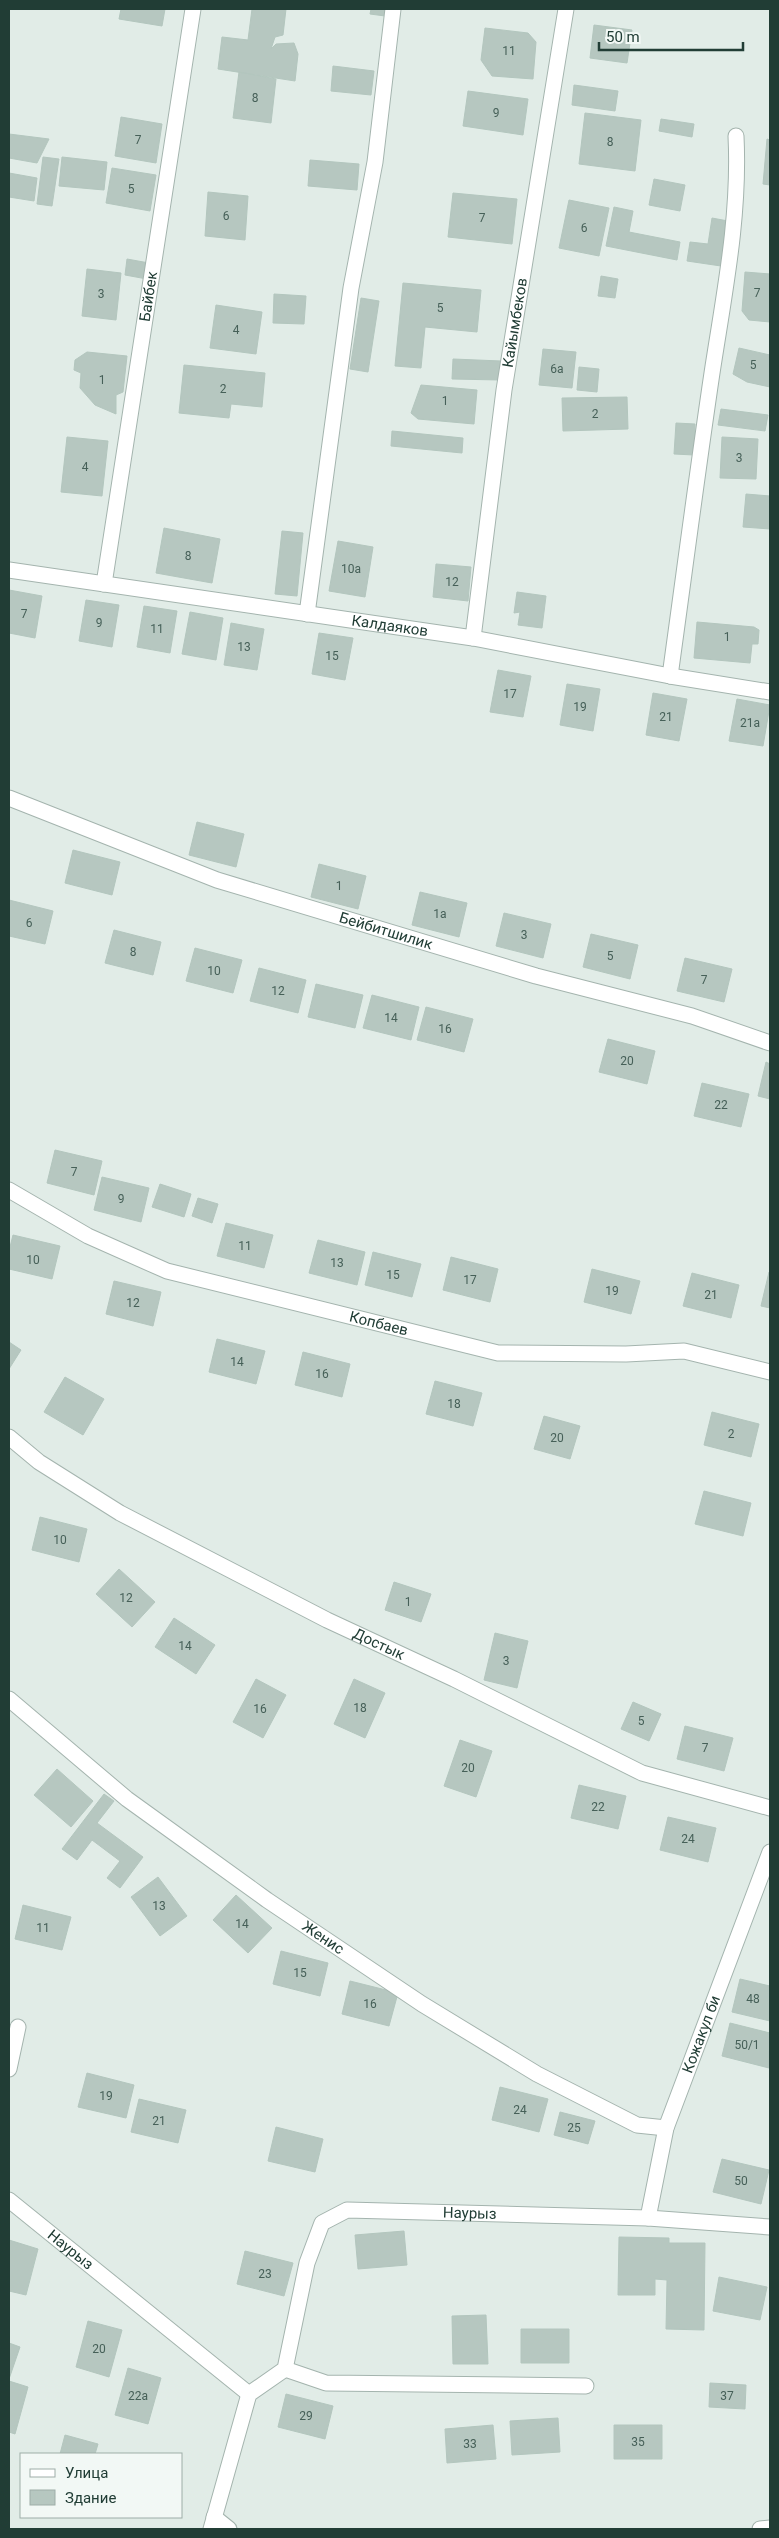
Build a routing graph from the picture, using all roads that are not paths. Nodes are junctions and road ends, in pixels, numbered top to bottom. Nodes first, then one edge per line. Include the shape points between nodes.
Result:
1 (193, 9) edge
2 (393, 9) edge
3 (566, 9) edge
4 (736, 136) dead end
5 (9, 570) edge
6 (104, 584) junction
7 (307, 614) junction
8 (472, 638) junction
9 (670, 676) junction
10 (770, 692) edge
11 (9, 798) edge
12 (770, 1042) edge
13 (9, 1190) edge
14 (770, 1372) edge
15 (9, 1437) edge
16 (9, 1699) edge
17 (770, 1808) edge
18 (770, 1852) edge
19 (18, 2027) dead end
20 (9, 2068) edge
21 (666, 2128) junction
22 (9, 2200) edge
23 (648, 2218) junction
24 (770, 2227) edge
25 (285, 2369) junction
26 (586, 2386) dead end
27 (249, 2394) junction
28 (213, 2523) edge
29 (770, 2528) edge
30 (229, 2529) edge
31 (760, 2529) edge

1 - 6 street, Байбек
2 - 7 street via 375,162 351,288
3 - 8 street, Кайымбеков via 504,390
4 - 9 street via 738,175 728,279
5 - 6 street, Калдаяков
6 - 7 street, Калдаяков
7 - 8 street, Калдаяков
8 - 9 street, Калдаяков
9 - 10 street, Калдаяков
11 - 12 street, Бейбитшилик via 217,880 536,976 692,1016
13 - 14 street, Копбаев via 88,1236 166,1271 498,1353 684,1351
15 - 17 street, Достык via 39,1462 120,1513 209,1561 642,1773
16 - 21 street, Женис via 128,1799 267,1900 422,2004 537,2074 637,2125
18 - 21 street, Кожакул би
19 - 20 street
21 - 23 street, Кожакул би
22 - 27 street, Наурыз
23 - 24 street, Наурыз
23 - 25 street, Наурыз via 347,2210 322,2223 307,2263
25 - 26 street via 326,2383
25 - 27 street
27 - 28 street
28 - 30 street
29 - 31 street

